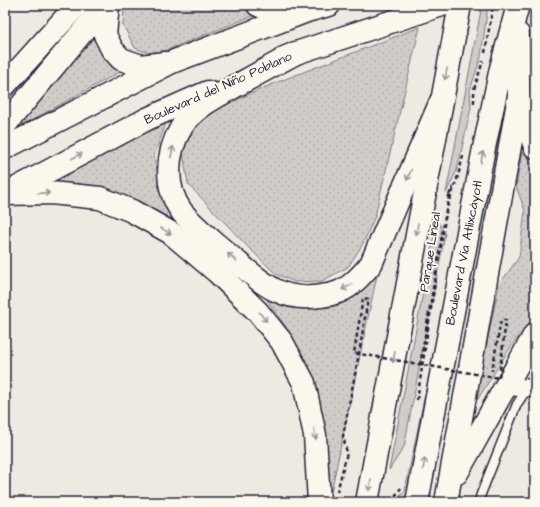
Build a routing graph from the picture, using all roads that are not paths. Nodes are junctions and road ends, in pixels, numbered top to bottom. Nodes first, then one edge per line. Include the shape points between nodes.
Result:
1 (77, 5) edge
2 (105, 5) edge
3 (108, 5) edge
4 (258, 5) edge
5 (329, 5) edge
6 (442, 5) edge
7 (460, 5) edge
8 (518, 7) edge
9 (307, 11) junction
10 (296, 53) junction
11 (172, 62) junction
12 (5, 85) edge
13 (519, 96) junction
14 (441, 101) junction
15 (5, 125) edge
16 (535, 147) edge
17 (5, 148) edge
18 (5, 194) edge
19 (535, 334) edge
20 (525, 384) edge
21 (447, 496) edge
22 (327, 498) edge
23 (367, 502) edge
24 (417, 502) edge
25 (479, 502) edge

1 - 12 main road
2 - 15 main road
3 - 11 main road via 105,35 112,49 122,60 141,66
4 - 9 main road via 267,9
5 - 9 main road
6 - 10 main road, Boulevard del Niño Poblano
7 -> 14 main road
8 - 13 main road
24 -> 8 main road, Boulevard Vía Atlixcáyotl via 484,148 501,68
9 - 11 main road
14 -> 10 main road via 371,264 354,283 332,295 307,298 283,294 262,282 197,227 182,211 172,191 169,169 172,148 181,127 196,111 212,99
18 -> 10 main road, Boulevard del Niño Poblano via 147,119
11 - 17 main road
13 - 16 main road
13 - 21 main road
14 -> 23 main road
18 -> 22 main road via 51,193 100,198 132,211 171,233 217,272 258,312 282,342 304,383
19 - 21 main road
20 - 25 lane

